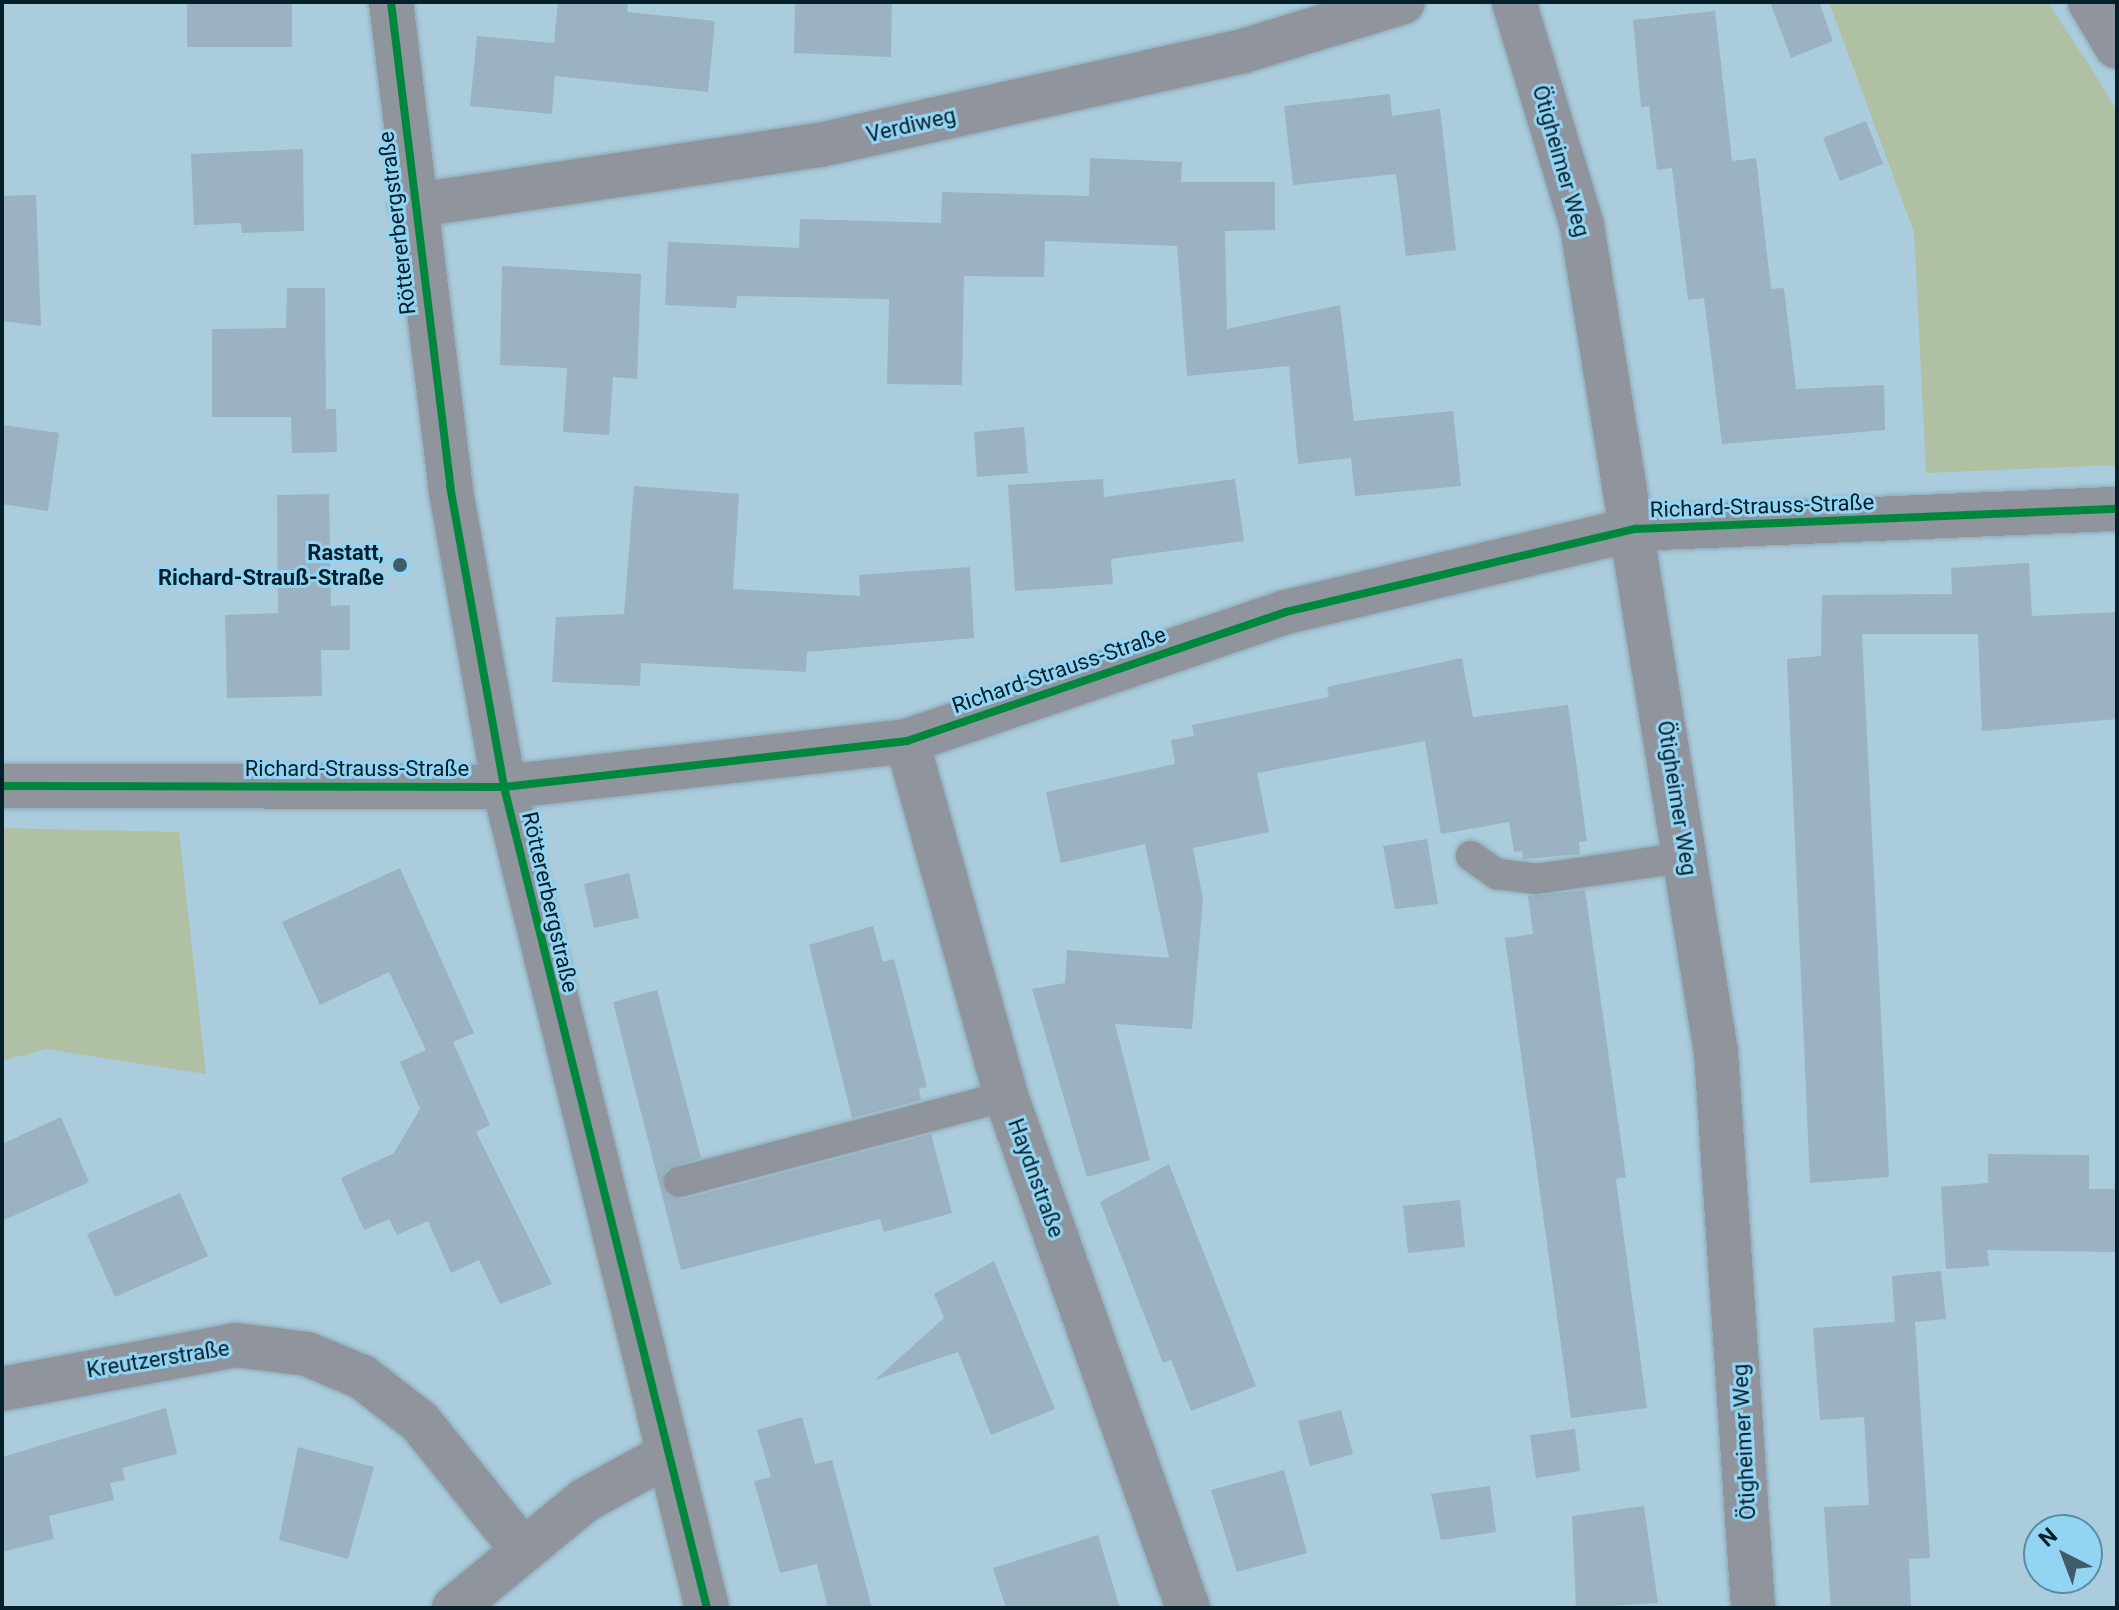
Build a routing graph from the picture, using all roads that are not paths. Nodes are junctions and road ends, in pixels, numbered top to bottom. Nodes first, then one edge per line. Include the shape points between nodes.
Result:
1 (391, 2) edge
2 (1403, 2) edge
3 (1514, 2) edge
4 (2090, 2) edge
5 (2117, 47) edge
6 (411, 206) junction
7 (2117, 509) edge
8 (1635, 529) junction
9 (907, 741) junction
10 (2, 786) edge
11 (504, 787) junction
12 (1471, 856) dead end
13 (1686, 857) junction
14 (1006, 1096) junction
15 (679, 1182) dead end
16 (2, 1389) edge
17 (664, 1457) junction
18 (522, 1549) junction
19 (454, 1608) edge
20 (707, 1608) edge
21 (1188, 1608) edge
22 (1753, 1608) edge

1 - 6 street, Röttererbergstraße
2 - 6 street, Verdiweg via 1243,51 820,145
3 - 8 street, Ötigheimer Weg via 1582,226
4 - 5 street
6 - 11 street, Röttererbergstraße
7 - 8 street, Richard-Strauss-Straße
8 - 9 street, Richard-Strauss-Straße via 1286,612
8 - 13 street, Ötigheimer Weg
9 - 11 street, Richard-Strauss-Straße
9 - 14 street, Haydnstraße
10 - 11 street, Richard-Strauss-Straße
11 - 17 street, Röttererbergstraße
12 - 13 lane via 1497,874 1536,879
13 - 22 street, Ötigheimer Weg via 1716,1052
14 - 15 lane
14 - 21 street, Haydnstraße
16 - 18 street, Kreutzerstraße via 236,1345 307,1354 362,1377 420,1422
17 - 18 street via 585,1500
17 - 20 street, Röttererbergstraße
18 - 19 street

